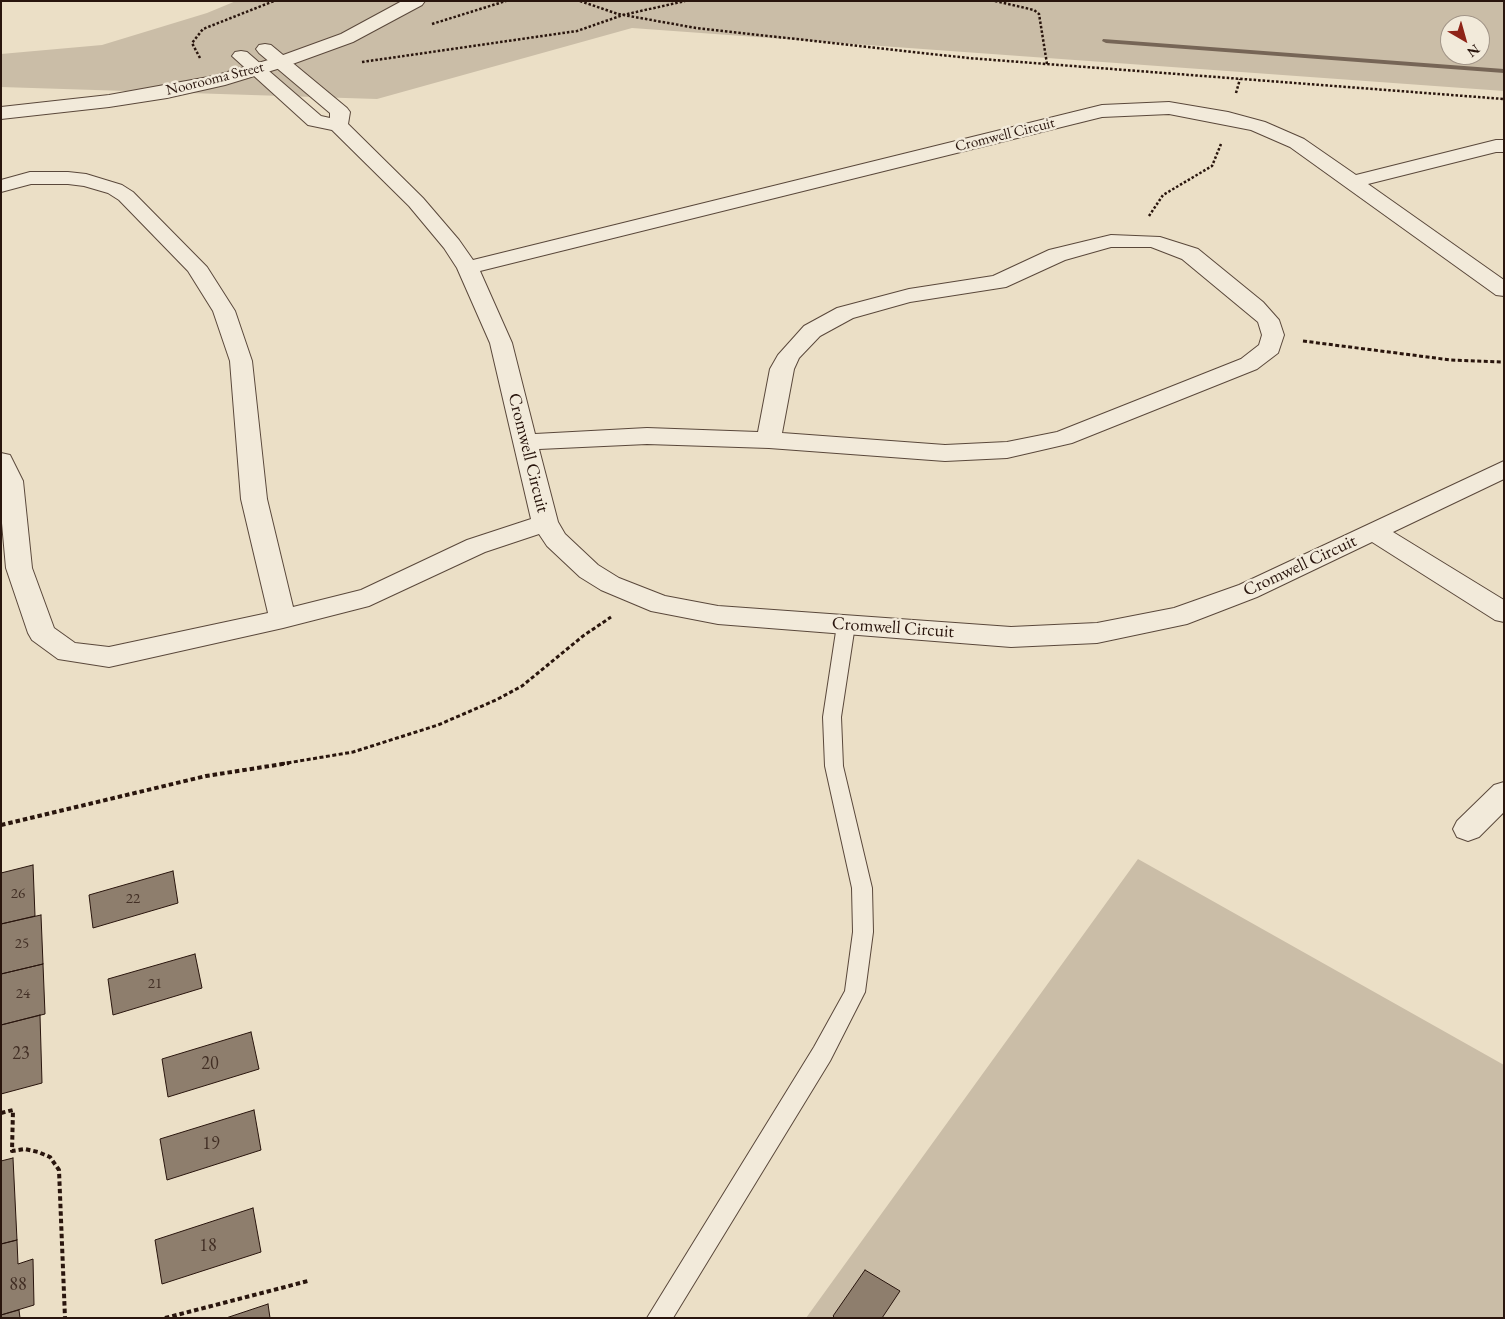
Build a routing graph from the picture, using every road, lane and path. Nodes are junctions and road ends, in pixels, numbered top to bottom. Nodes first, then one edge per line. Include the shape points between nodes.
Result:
1 (416, 1) edge
2 (506, 1) edge
3 (580, 1) edge
4 (685, 1) edge
5 (995, 1) edge
6 (623, 15) junction
7 (429, 25) dead end
8 (273, 46) joint
9 (226, 60) junction
10 (281, 62) junction
11 (359, 62) dead end
12 (1047, 64) junction
13 (255, 70) junction
14 (11, 94) dead end
15 (1504, 99) edge
16 (1, 112) edge
17 (338, 125) junction
18 (1222, 141) dead end
19 (1504, 146) edge
20 (1352, 182) junction
21 (1, 186) edge
22 (1139, 240) junction
23 (468, 268) junction
24 (1504, 290) edge
25 (1272, 337) junction
26 (1504, 362) edge
27 (769, 440) junction
28 (524, 442) junction
29 (1, 461) edge
30 (1504, 469) edge
31 (546, 523) junction
32 (1374, 531) junction
33 (618, 613) dead end
34 (1504, 613) edge
35 (283, 619) junction
36 (846, 625) junction
37 (1504, 793) edge
38 (1, 826) edge
39 (1468, 829) dead end
40 (1, 1113) edge
41 (308, 1280) dead end
42 (65, 1318) edge
43 (165, 1318) edge
44 (659, 1318) edge

1 - 10 street, Noorooma Street via 348,38
2 - 7 path
3 - 6 path
4 - 6 path
5 - 12 path via 1039,14
6 - 11 path via 577,31
6 - 12 path via 696,28
8 - 9 street, Noorooma Street
8 - 10 street, Cromwell Circuit
9 - 13 street
9 - 14 street, Noorooma Street via 109,85
10 - 13 street, Noorooma Street
10 - 17 street, Cromwell Circuit via 340,112
12 - 15 path
13 - 16 street, Noorooma Street via 167,92
13 - 17 street via 316,121
17 - 23 street, Cromwell Circuit via 416,202
18 - 22 path via 1212,166 1163,195 1151,211
19 - 20 street
20 - 23 street, Cromwell Circuit via 1297,143 1258,126 1215,114 1178,109 1124,108
20 - 24 street, Cromwell Circuit
21 - 35 street via 30,178 68,178 115,189 126,196 196,267 224,311 241,361 254,499
22 - 25 street via 1172,246 1190,254 1268,320
22 - 27 street via 1111,241 1057,255 998,282 909,296 845,313 812,331 789,355 782,369
23 - 28 street, Cromwell Circuit via 501,343
25 - 26 path via 1451,360
25 - 27 street via 1270,348 1249,364 1063,438 1006,450 946,453
27 - 28 street via 647,436
28 - 31 street, Cromwell Circuit
29 - 35 street via 11,481 20,568 42,633 68,652 109,657
30 - 32 street, Cromwell Circuit
31 - 35 street via 476,546 369,597
31 - 36 street, Cromwell Circuit via 556,540 589,571 610,584 660,604 718,615
32 - 34 street
32 - 36 street, Cromwell Circuit via 1248,591 1178,617 1097,633 1011,637
33 - 38 path via 583,636 522,686 438,725 353,752 206,776
36 - 44 lane via 832,717 834,766 862,888 863,932 855,992 827,1046
37 - 39 street
40 - 42 path via 12,1110 12,1151 38,1152 50,1158 59,1170
41 - 43 path

